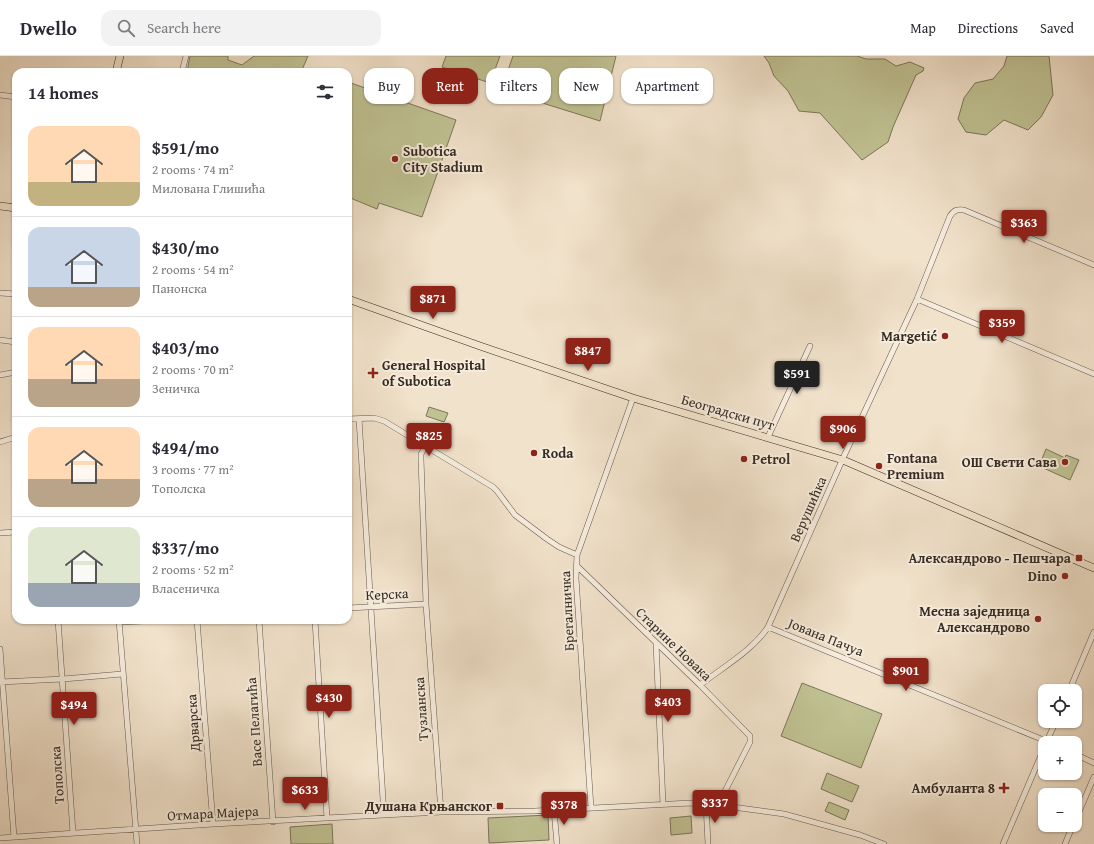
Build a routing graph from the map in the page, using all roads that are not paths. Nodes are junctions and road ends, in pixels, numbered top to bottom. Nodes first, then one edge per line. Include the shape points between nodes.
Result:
1 (120, 56) edge
2 (186, 56) edge
3 (117, 68) edge
4 (183, 68) edge
5 (0, 95) edge
6 (12, 97) edge
7 (0, 206) edge
8 (12, 208) edge
9 (1094, 265) edge
10 (0, 293) edge
11 (12, 294) edge
12 (917, 299) junction
13 (352, 300) edge
14 (0, 340) edge
15 (12, 342) edge
16 (810, 346) dead end
17 (12, 373) edge
18 (1094, 374) edge
19 (0, 375) edge
20 (633, 398) junction
21 (352, 419) edge
22 (359, 419) junction
23 (768, 437) junction
24 (12, 438) edge
25 (0, 442) edge
26 (426, 446) junction
27 (843, 460) junction
28 (12, 532) edge
29 (0, 533) edge
30 (577, 555) junction
31 (576, 565) junction
32 (1094, 568) edge
33 (426, 604) junction
34 (370, 606) junction
35 (352, 608) edge
36 (58, 624) edge
37 (119, 624) edge
38 (197, 624) edge
39 (259, 624) edge
40 (315, 624) edge
41 (768, 627) junction
42 (1094, 632) edge
43 (656, 643) junction
44 (0, 649) edge
45 (122, 674) junction
46 (63, 679) junction
47 (1, 682) edge
48 (1072, 684) edge
49 (700, 685) junction
50 (1038, 739) edge
51 (1082, 757) edge
52 (1094, 763) edge
53 (1038, 764) edge
54 (1094, 777) edge
55 (663, 804) junction
56 (706, 804) junction
57 (718, 805) junction
58 (1082, 805) edge
59 (591, 808) junction
60 (554, 810) junction
61 (440, 812) junction
62 (384, 815) junction
63 (327, 818) junction
64 (273, 822) junction
65 (213, 824) junction
66 (135, 830) junction
67 (1070, 832) edge
68 (73, 833) junction
69 (14, 837) junction
70 (0, 838) edge
71 (137, 844) edge
72 (557, 844) edge
73 (708, 844) edge
74 (884, 844) edge
75 (1003, 844) edge
76 (1065, 844) edge

1 - 3 main road
2 - 4 street
5 - 6 street
7 - 8 main road
9 - 12 street, Верушићка via 964,210 956,209 950,216
10 - 11 street
12 - 18 street
12 - 27 street, Верушићка
13 - 20 main road, Београдски пут
14 - 15 street
16 - 23 street
17 - 19 street
20 - 23 main road, Београдски пут
20 - 30 street, Брегалничка
21 - 22 street
22 - 26 street via 379,419
22 - 34 street
23 - 27 main road, Београдски пут
24 - 25 street
26 - 30 street via 493,487 515,515 546,539
26 - 33 street, Тузланска via 421,459
27 - 32 main road, Београдски пут
27 - 41 street, Верушићка
28 - 29 street
30 - 31 street, Брегалничка
31 - 43 street, Старине Новака
31 - 59 street, Брегалничка
33 - 34 street, Керска
33 - 61 street, Тузланска
34 - 35 street, Керска
34 - 62 street
36 - 46 street, Тополска
37 - 45 street
38 - 65 street, Дрварска
39 - 64 street, Васе Пелагића
40 - 63 street
41 - 49 street, Верушићка via 752,645
41 - 50 street, Јована Пачуа
42 - 48 street
43 - 49 street, Старине Новака
43 - 55 street
44 - 47 street
45 - 46 street
45 - 66 street
46 - 47 street
46 - 68 street, Тополска
47 - 69 street
49 - 57 street, Старине Новака via 751,738
51 - 52 street
53 - 75 street
54 - 58 street
55 - 56 street, Отмара Мајера
55 - 59 street, Отмара Мајера
56 - 57 street, Отмара Мајера
56 - 73 street
57 - 74 street, Отмара Мајера via 784,814
59 - 60 street, Отмара Мајера
60 - 61 street, Отмара Мајера
60 - 72 street
61 - 62 street, Отмара Мајера
62 - 63 street, Отмара Мајера
63 - 64 street, Отмара Мајера
64 - 65 street, Отмара Мајера
65 - 66 street, Отмара Мајера
66 - 68 street, Отмара Мајера
66 - 71 street
67 - 76 street
68 - 69 street, Отмара Мајера
69 - 70 street, Отмара Мајера

